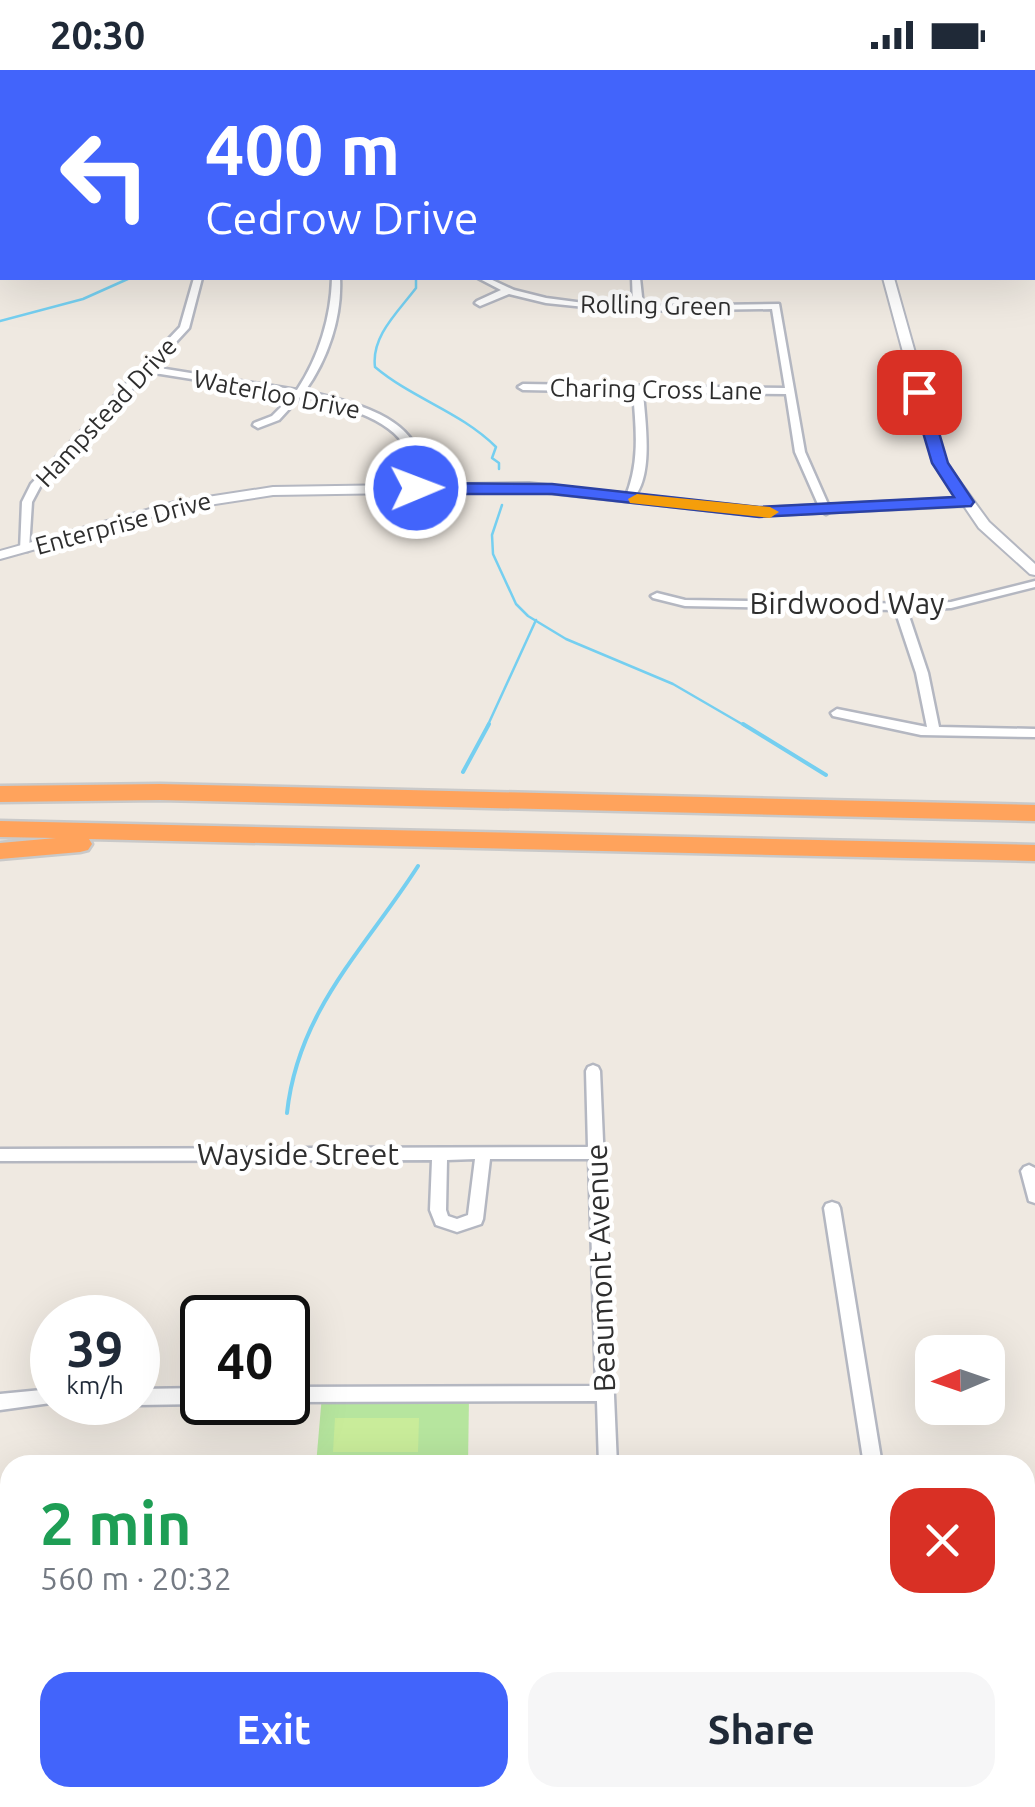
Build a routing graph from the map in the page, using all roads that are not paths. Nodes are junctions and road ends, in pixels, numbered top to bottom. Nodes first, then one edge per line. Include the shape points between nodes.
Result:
1 (197, 280) edge
2 (336, 280) edge
3 (486, 280) edge
4 (636, 280) edge
5 (889, 280) edge
6 (507, 291) junction
7 (480, 303) dead end
8 (638, 306) junction
9 (148, 369) junction
10 (523, 387) dead end
11 (638, 389) junction
12 (789, 391) junction
13 (299, 395) junction
14 (258, 425) dead end
15 (416, 488) junction
16 (630, 498) junction
17 (965, 502) junction
18 (826, 511) junction
19 (24, 550) junction
20 (0, 555) edge
21 (1035, 571) edge
22 (1035, 584) edge
23 (657, 596) dead end
24 (900, 606) junction
25 (837, 713) dead end
26 (934, 732) junction
27 (1035, 733) edge
28 (0, 782) edge
29 (160, 792) junction
30 (0, 794) edge
31 (1035, 814) edge
32 (0, 828) edge
33 (212, 834) junction
34 (0, 851) edge
35 (1035, 853) edge
36 (593, 1071) dead end
37 (596, 1153) junction
38 (440, 1154) junction
39 (483, 1154) junction
40 (0, 1155) edge
41 (1028, 1171) dead end
42 (1035, 1197) edge
43 (832, 1208) dead end
44 (605, 1393) junction
45 (310, 1396) edge
46 (30, 1399) edge
47 (0, 1402) edge
48 (608, 1455) edge
49 (870, 1455) edge

1 - 9 street, Hampstead Drive via 184,328
2 - 13 street via 323,342
3 - 6 street, Rolling Green
4 - 8 street
5 - 17 street via 933,445
6 - 7 street
6 - 8 street, Rolling Green via 565,304
8 - 12 street, Rolling Green via 776,306
9 - 13 street, Waterloo Drive
9 - 19 street, Hampstead Drive via 36,484 27,502
10 - 11 street, Charing Cross Lane
11 - 12 street, Charing Cross Lane
11 - 16 street via 642,462
12 - 18 street via 800,452
13 - 14 street via 270,423
13 - 15 street, Waterloo Drive via 354,406 392,425 412,450
15 - 16 street, Enterprise Drive via 529,487
15 - 19 street, Enterprise Drive via 224,496
16 - 18 street, Enterprise Drive via 732,510
17 - 18 street, Enterprise Drive
17 - 21 street
19 - 20 street, Enterprise Drive
22 - 24 street, Birdwood Way via 951,604
23 - 24 street, Birdwood Way via 685,603
24 - 26 street
25 - 26 street
26 - 27 street
28 - 29 highway
29 - 30 highway
29 - 31 highway
32 - 33 highway
33 - 34 highway
33 - 35 highway
36 - 37 street, Beaumont Avenue
37 - 39 street, Wayside Street
37 - 44 street, Beaumont Avenue
38 - 39 street, Wayside Street
38 - 39 street via 438,1210 442,1220 457,1226 475,1219
38 - 40 street, Wayside Street
41 - 42 street
43 - 49 street
44 - 45 street
44 - 48 street, Beaumont Avenue
46 - 47 street

